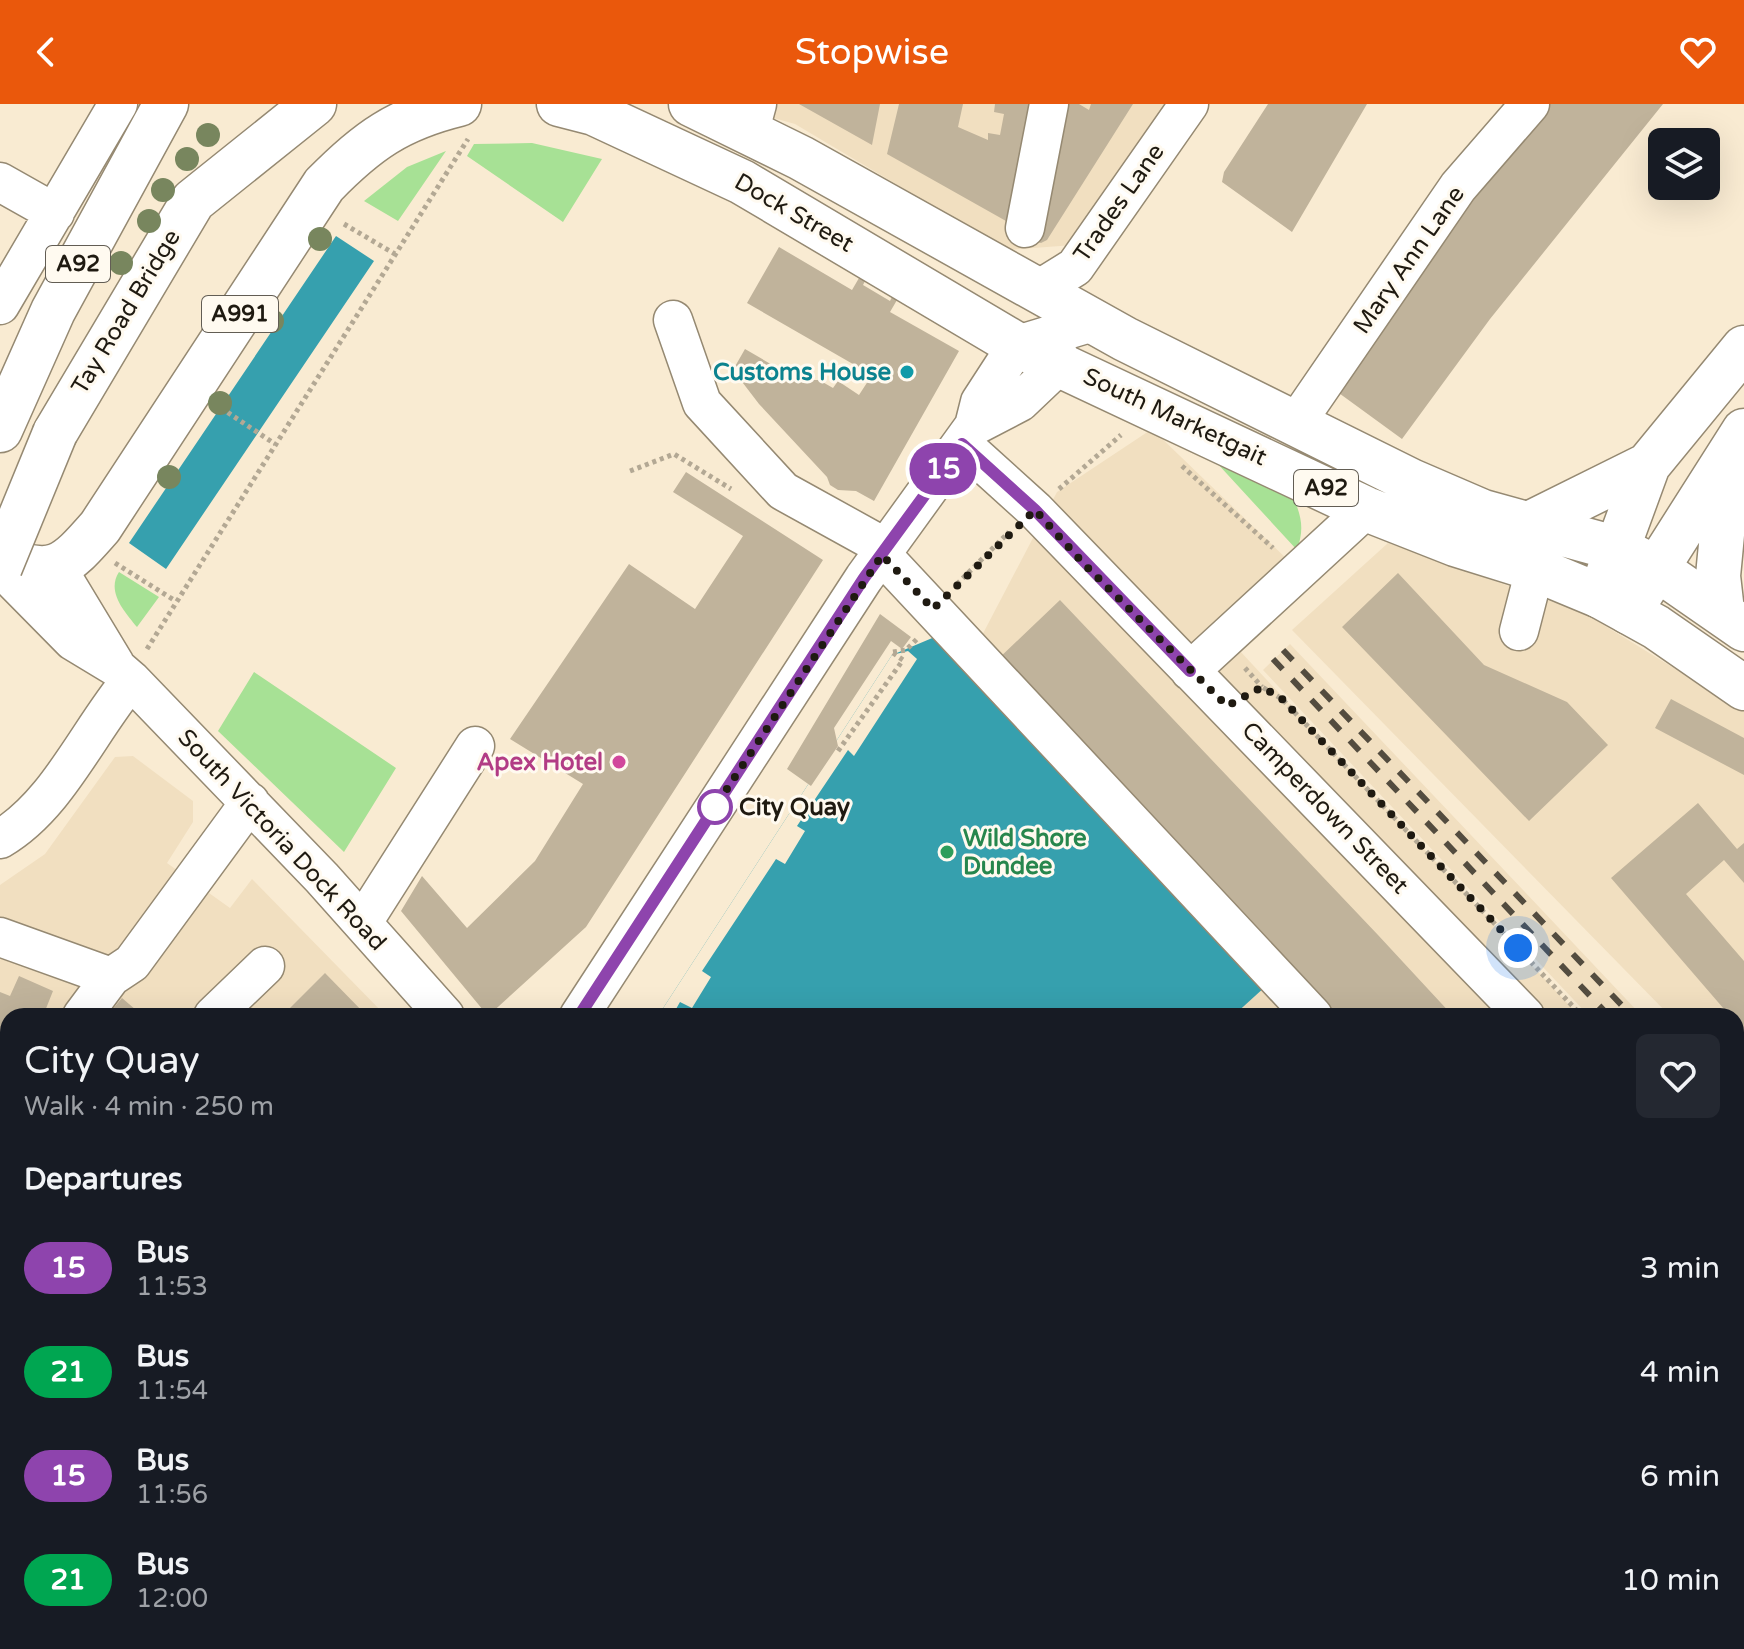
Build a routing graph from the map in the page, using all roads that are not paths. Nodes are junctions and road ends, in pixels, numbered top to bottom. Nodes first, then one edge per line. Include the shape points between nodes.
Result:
1 (118, 104) edge
2 (166, 104) edge
3 (273, 104) edge
4 (314, 104) edge
5 (559, 104) edge
6 (691, 104) edge
7 (1049, 104) edge
8 (1189, 104) edge
9 (1530, 104) edge
10 (754, 117) edge
11 (465, 119) edge
12 (0, 182) edge
13 (193, 201) junction
14 (55, 213) junction
15 (1025, 228) dead end
16 (1024, 282) junction
17 (0, 305) edge
18 (673, 320) dead end
19 (1056, 340) junction
20 (1744, 348) edge
21 (1296, 423) junction
22 (0, 430) edge
23 (968, 435) junction
24 (1737, 442) edge
25 (1648, 465) junction
26 (1366, 509) junction
27 (0, 513) edge
28 (1531, 523) junction
29 (884, 552) junction
30 (0, 557) edge
31 (1637, 558) junction
32 (0, 567) edge
33 (57, 568) junction
34 (1535, 569) junction
35 (1614, 604) junction
36 (1733, 620) edge
37 (1519, 631) dead end
38 (129, 669) junction
39 (1190, 671) junction
40 (1744, 688) edge
41 (475, 746) dead end
42 (250, 802) junction
43 (0, 839) edge
44 (363, 922) junction
45 (0, 937) edge
46 (265, 966) dead end
47 (111, 977) junction
48 (88, 1008) edge
49 (221, 1008) edge
50 (438, 1008) edge
51 (584, 1008) edge
52 (1306, 1008) edge
53 (1517, 1008) edge

1 - 14 street
2 - 22 main road, A92 via 53,311
3 - 13 main road, A92
4 - 13 main road, Tay Road Bridge / A92
5 - 19 main road, Dock Street / A92 via 594,113 742,182
6 - 10 main road, Dock Street / A92
7 - 15 street
8 - 16 street, Trades Lane via 1075,267
9 - 21 street, Mary Ann Lane via 1458,187
10 - 16 main road, Dock Street / A92
11 - 33 main road, A991 via 419,114 384,131 324,185 100,527
12 - 14 street
13 - 32 main road, Tay Road Bridge / A92, bridge via 55,433
14 - 17 street
16 - 19 main road, South Marketgait / A92
18 - 29 street via 702,403 783,491
19 - 21 main road, South Marketgait / A92
19 - 23 street via 1020,402
19 - 26 main road, South Marketgait / A92
20 - 25 main road
21 - 28 main road, South Marketgait / A92 via 1483,512
23 - 29 street
23 - 39 street, Camperdown Street
24 - 31 main road
24 - 36 main road via 1718,576
25 - 28 main road
25 - 31 main road
26 - 34 main road, South Marketgait / A92
26 - 39 street
27 - 33 main road
28 - 31 main road, A92
29 - 51 street
29 - 52 street
30 - 33 main road via 39,570
31 - 35 main road
31 - 36 main road, A92
32 - 38 street, South Victoria Dock Road via 73,641
33 - 38 street, South Victoria Dock Road
34 - 35 main road, South Marketgait / A92
34 - 37 street
35 - 40 main road, A92
38 - 42 street, South Victoria Dock Road
38 - 43 street via 49,794 20,827
39 - 53 street, Camperdown Street
41 - 44 street
42 - 44 street, South Victoria Dock Road
42 - 47 street via 132,963
44 - 50 street, South Victoria Dock Road
45 - 47 street
46 - 49 street
47 - 48 street

